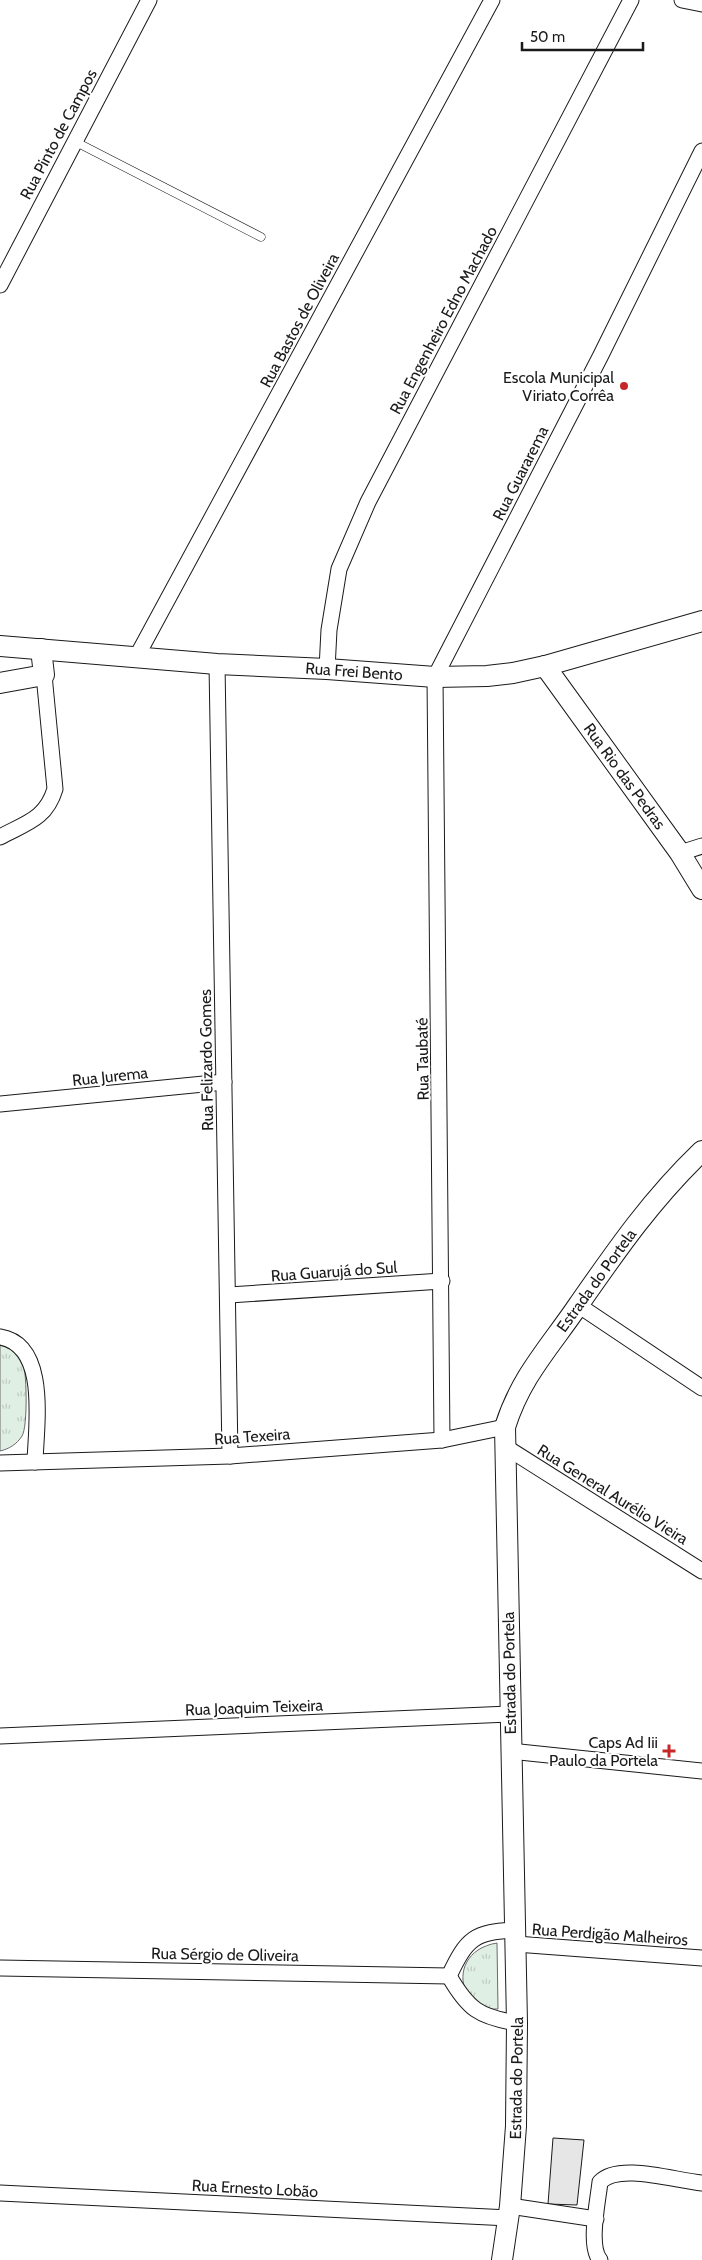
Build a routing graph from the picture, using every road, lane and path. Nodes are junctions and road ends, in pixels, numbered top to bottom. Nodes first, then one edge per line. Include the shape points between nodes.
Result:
1 (149, 0) edge
2 (492, 0) edge
3 (631, 0) edge
4 (682, 0) edge
5 (702, 4) edge
6 (74, 141) junction
7 (702, 151) edge
8 (261, 237) dead end
9 (0, 285) edge
10 (702, 622) edge
11 (0, 646) edge
12 (41, 649) junction
13 (137, 656) junction
14 (217, 664) junction
15 (545, 666) junction
16 (327, 669) junction
17 (44, 675) junction
18 (435, 677) junction
19 (0, 683) edge
20 (0, 837) edge
21 (702, 846) edge
22 (680, 853) junction
23 (702, 889) edge
24 (224, 1082) junction
25 (0, 1104) edge
26 (701, 1155) edge
27 (442, 1281) junction
28 (229, 1295) junction
29 (578, 1306) junction
30 (0, 1337) edge
31 (702, 1388) edge
32 (505, 1436) junction
33 (442, 1440) junction
34 (230, 1456) junction
35 (35, 1462) junction
36 (0, 1463) edge
37 (702, 1571) edge
38 (509, 1714) junction
39 (0, 1736) edge
40 (510, 1751) junction
41 (702, 1771) edge
42 (516, 1937) junction
43 (702, 1958) edge
44 (0, 1968) edge
45 (449, 1976) junction
46 (517, 2023) junction
47 (702, 2183) edge
48 (0, 2193) edge
49 (510, 2212) junction
50 (596, 2219) junction
51 (502, 2260) edge
52 (600, 2260) edge

1 - 6 street, Rua Pinto de Campos
2 - 13 street, Rua Bastos de Oliveira
3 - 16 street, Rua Engenheiro Edno Machado via 368,502 339,568 329,630
4 - 5 street
6 - 8 lane
6 - 9 street, Rua Pinto de Campos
7 - 18 street, Rua Guararema via 596,366
10 - 15 main road, Rua Frei Bento
11 - 12 main road, Rua Frei Bento
12 - 13 main road, Rua Frei Bento
12 - 17 main road
13 - 14 main road, Rua Frei Bento
14 - 16 main road, Rua Frei Bento
14 - 24 street, Rua Felizardo Gomes
15 - 18 main road, Rua Frei Bento via 487,676
15 - 22 main road, Rua Rio das Pedras
16 - 18 main road, Rua Frei Bento
17 - 19 main road
17 - 20 street via 55,789 51,804 41,815
18 - 27 street, Rua Taubaté
21 - 22 street
22 - 23 main road, Rua Rio das Pedras
24 - 25 street, Rua Jurema
24 - 28 street, Rua Felizardo Gomes
26 - 29 main road, Estrada do Portela via 657,1196
27 - 28 street, Rua Guarujá do Sul
27 - 33 street, Rua Taubaté
28 - 34 street, Rua Felizardo Gomes
29 - 31 street
29 - 32 main road, Estrada do Portela via 530,1372 513,1402
30 - 35 street via 10,1339 21,1348 28,1356 34,1373
32 - 33 street, Rua Texeira
32 - 37 street, Rua General Aurélio Vieira
32 - 38 main road, Estrada do Portela
33 - 34 street, Rua Texeira
34 - 35 street, Rua Texeira
35 - 36 street, Rua Texeira
38 - 39 street, Rua Joaquim Teixeira
38 - 40 main road, Estrada do Portela
40 - 41 street
40 - 42 main road, Estrada do Portela
42 - 43 street, Rua Perdigão Malheiros
42 - 45 street via 483,1934 472,1940 461,1951
42 - 46 main road, Estrada do Portela
44 - 45 street, Rua Sérgio de Oliveira
45 - 46 street via 459,1993 480,2014
46 - 49 main road, Estrada do Portela via 516,2126
47 - 50 street via 640,2174 610,2175 600,2182
48 - 49 street, Rua Ernesto Lobão
49 - 50 street, Rua Ernesto Lobão
49 - 51 main road, Estrada do Portela
50 - 52 street via 594,2250

